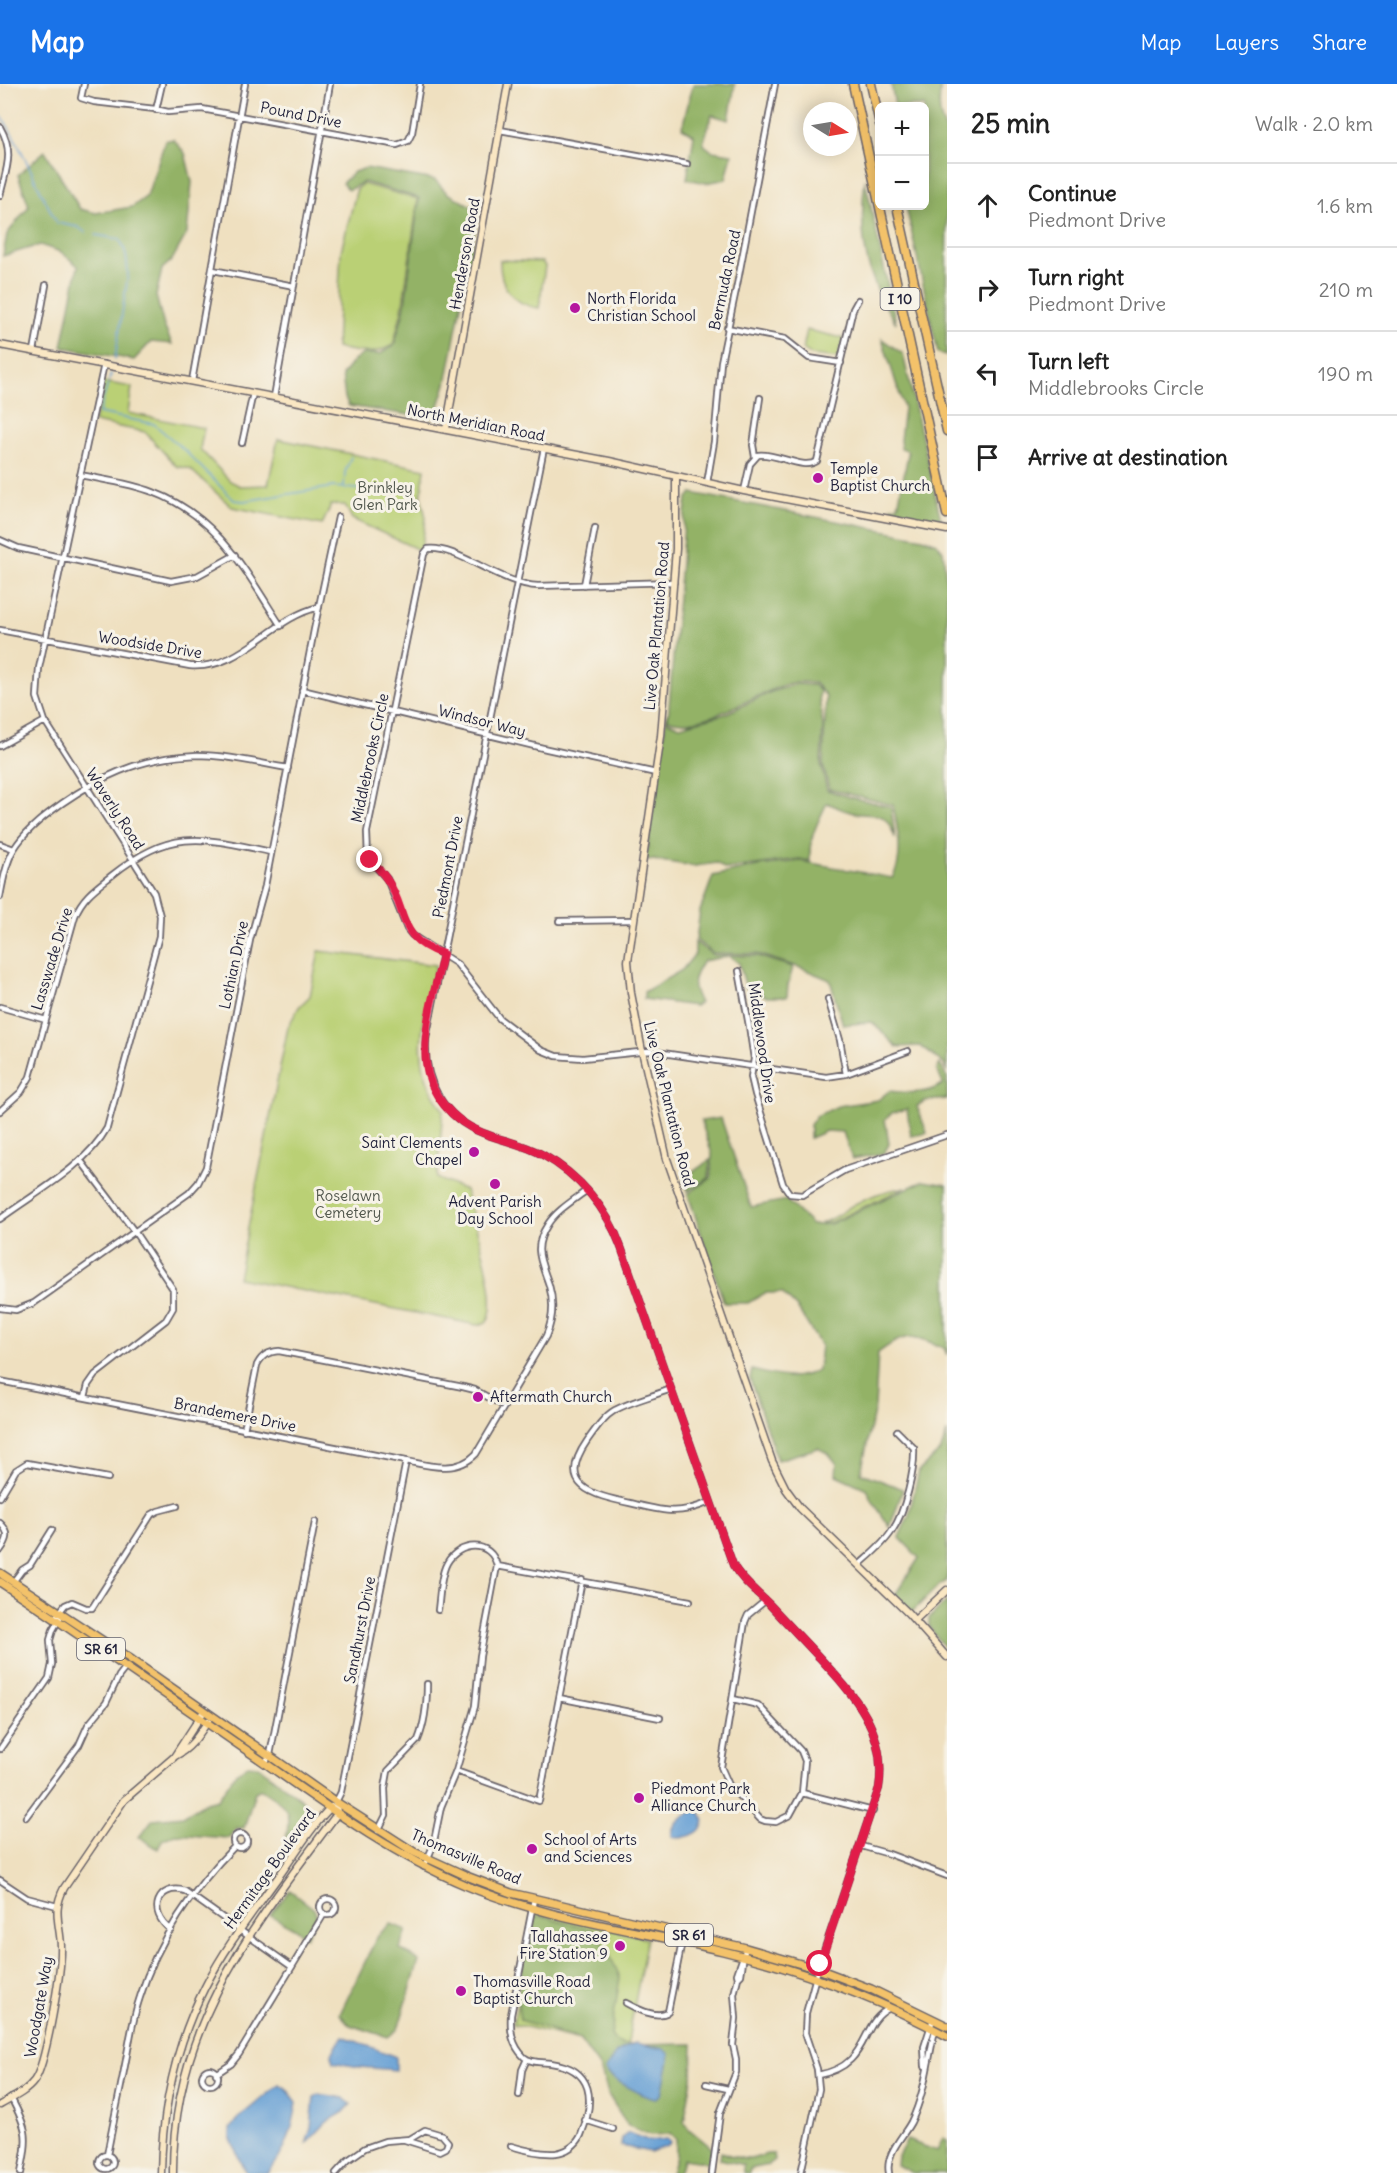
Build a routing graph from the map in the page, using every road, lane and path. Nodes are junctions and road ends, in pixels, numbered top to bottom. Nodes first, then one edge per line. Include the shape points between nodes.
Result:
1 (84, 84) edge
2 (162, 84) edge
3 (245, 84) edge
4 (330, 84) edge
5 (420, 84) edge
6 (508, 84) edge
7 (775, 84) edge
8 (853, 84) edge
9 (871, 84) edge
10 (875, 104) edge
11 (156, 110) junction
12 (240, 116) junction
13 (0, 127) edge
14 (500, 130) junction
15 (322, 131) junction
16 (687, 164) dead end
17 (0, 196) edge
18 (898, 210) edge
19 (213, 270) junction
20 (46, 285) dead end
21 (294, 286) junction
22 (858, 300) dead end
23 (727, 328) junction
24 (0, 345) edge
25 (34, 351) junction
26 (841, 363) junction
27 (104, 364) junction
28 (192, 381) junction
29 (253, 393) junction
30 (274, 397) junction
31 (760, 399) dead end
32 (446, 429) junction
33 (947, 431) edge
34 (242, 443) dead end
35 (544, 448) junction
36 (755, 457) junction
37 (80, 475) junction
38 (676, 476) junction
39 (707, 483) junction
40 (744, 491) junction
41 (947, 514) edge
42 (338, 517) dead end
43 (595, 528) dead end
44 (947, 530) edge
45 (0, 540) edge
46 (235, 555) junction
47 (62, 558) junction
48 (674, 582) junction
49 (517, 584) junction
50 (584, 585) junction
51 (319, 607) junction
52 (281, 627) junction
53 (0, 630) edge
54 (45, 639) junction
55 (302, 690) junction
56 (392, 711) junction
57 (45, 722) junction
58 (487, 734) junction
59 (0, 746) edge
60 (288, 768) junction
61 (656, 773) junction
62 (88, 788) junction
63 (0, 844) edge
64 (14, 849) junction
65 (272, 852) junction
66 (133, 858) junction
67 (1, 889) edge
68 (0, 897) edge
69 (632, 920) junction
70 (560, 921) dead end
71 (443, 954) junction
72 (739, 971) dead end
73 (828, 999) dead end
74 (0, 1007) edge
75 (46, 1020) junction
76 (642, 1051) junction
77 (908, 1051) dead end
78 (753, 1066) junction
79 (846, 1074) junction
80 (0, 1111) edge
81 (947, 1135) edge
82 (81, 1161) junction
83 (587, 1190) junction
84 (0, 1219) edge
85 (134, 1231) junction
86 (0, 1308) edge
87 (0, 1381) edge
88 (671, 1389) junction
89 (85, 1397) junction
90 (504, 1406) junction
91 (244, 1430) junction
92 (897, 1431) dead end
93 (406, 1461) junction
94 (108, 1478) dead end
95 (0, 1497) edge
96 (710, 1502) junction
97 (177, 1506) dead end
98 (315, 1522) dead end
99 (0, 1523) edge
100 (52, 1530) dead end
101 (0, 1551) edge
102 (859, 1565) junction
103 (497, 1566) junction
104 (0, 1573) edge
105 (582, 1580) junction
106 (0, 1582) edge
107 (13, 1582) junction
108 (947, 1590) edge
109 (690, 1601) dead end
110 (765, 1601) junction
111 (438, 1610) dead end
112 (59, 1616) junction
113 (915, 1620) junction
114 (947, 1657) edge
115 (129, 1663) junction
116 (427, 1684) dead end
117 (559, 1698) junction
118 (733, 1699) junction
119 (204, 1711) junction
120 (212, 1716) junction
121 (199, 1718) junction
122 (660, 1718) dead end
123 (207, 1723) junction
124 (0, 1749) edge
125 (270, 1755) junction
126 (174, 1756) junction
127 (266, 1763) junction
128 (456, 1771) junction
129 (801, 1793) junction
130 (336, 1802) junction
131 (329, 1808) junction
132 (873, 1811) junction
133 (337, 1814) junction
134 (26, 1817) dead end
135 (378, 1831) junction
136 (235, 1846) dead end
137 (861, 1846) junction
138 (428, 1859) junction
139 (424, 1867) junction
140 (947, 1876) edge
141 (0, 1881) edge
142 (192, 1898) junction
143 (533, 1903) junction
144 (57, 1906) junction
145 (324, 1914) dead end
146 (592, 1917) junction
147 (643, 1924) junction
148 (171, 1930) junction
149 (240, 1931) junction
150 (641, 1933) junction
151 (684, 1933) junction
152 (248, 1936) junction
153 (682, 1942) junction
154 (746, 1948) junction
155 (743, 1958) junction
156 (292, 1967) junction
157 (818, 1969) junction
158 (816, 1978) junction
159 (879, 1992) junction
160 (875, 2002) junction
161 (626, 2003) dead end
162 (890, 2008) junction
163 (877, 2016) junction
164 (936, 2020) junction
165 (947, 2026) edge
166 (932, 2029) junction
167 (947, 2036) edge
168 (527, 2059) junction
169 (216, 2074) dead end
170 (818, 2075) junction
171 (706, 2084) dead end
172 (728, 2088) junction
173 (519, 2095) dead end
174 (11, 2098) junction
175 (0, 2105) edge
176 (585, 2120) junction
177 (613, 2129) dead end
178 (405, 2140) junction
179 (511, 2146) dead end
180 (107, 2155) dead end
181 (21, 2173) edge
182 (161, 2173) edge
183 (173, 2173) edge
184 (336, 2173) edge
185 (712, 2173) edge
186 (801, 2173) edge
187 (889, 2173) edge

1 - 11 street, Pound Drive via 81,98
2 - 11 street
3 - 12 street
4 - 15 street
5 - 15 street, Pound Drive via 408,141 397,145
6 - 14 street, Henderson Road
7 - 23 street, Bermuda Road
8 - 41 highway, I 10
9 - 10 highway
11 - 12 street, Pound Drive via 202,109
12 - 15 street, Pound Drive
12 - 19 street
13 - 17 street via 9,152
14 - 16 street
14 - 32 street, Henderson Road
15 - 21 street
18 - 33 highway, I 10
19 - 21 street
19 - 28 street
20 - 25 street
21 - 30 street
22 - 26 street
23 - 26 street via 785,339 809,358
23 - 39 street, Bermuda Road
24 - 25 street, North Meridian Road
25 - 27 street, North Meridian Road
26 - 36 street via 817,460 807,464 762,454
27 - 28 street, North Meridian Road
27 - 37 street, Waverly Road
28 - 29 street, North Meridian Road
29 - 30 street, North Meridian Road
29 - 34 street
30 - 32 street, North Meridian Road
31 - 36 street via 753,445
32 - 35 street, North Meridian Road
35 - 38 street, North Meridian Road
35 - 49 street, Piedmont Drive
36 - 40 street
37 - 46 street via 152,491 183,506 209,525
37 - 47 street, Waverly Road
38 - 39 street, North Meridian Road
38 - 48 street, Live Oak Plantation Road
39 - 40 street, North Meridian Road
40 - 44 street, North Meridian Road
42 - 51 street, Lothian Drive
43 - 50 street
45 - 47 street
46 - 47 street via 198,576 171,580
46 - 52 street
47 - 54 street, Waverly Road
48 - 50 street, Middlebrooks Circle
48 - 61 street, Live Oak Plantation Road
49 - 50 street, Middlebrooks Circle
49 - 56 street, Middlebrooks Circle via 437,549 425,552
49 - 58 street, Piedmont Drive
51 - 52 street, Woodside Drive
51 - 55 street, Lothian Drive
52 - 54 street, Woodside Drive via 236,656 204,666
53 - 54 street, Woodside Drive
54 - 57 street, Waverly Road via 36,689
55 - 56 street, Windsor Way
55 - 60 street, Lothian Drive
56 - 58 street, Windsor Way
56 - 71 street, Middlebrooks Circle via 367,832 367,855 387,879 407,929
57 - 59 street
57 - 62 street, Waverly Road
58 - 61 street, Windsor Way
58 - 71 street, Piedmont Drive
60 - 62 street via 215,756 175,757 122,770
60 - 65 street, Lothian Drive
61 - 69 street, Live Oak Plantation Road
62 - 64 street via 42,819
62 - 66 street, Waverly Road
63 - 64 street
64 - 67 street
65 - 66 street, Lasswade Drive via 227,842 187,840 174,841
65 - 85 street, Lothian Drive via 250,940 206,1167 189,1193
66 - 75 street, Lasswade Drive via 93,890 77,910
66 - 82 street, Waverly Road via 156,899 159,936 110,1121
67 - 68 street
69 - 70 street
69 - 76 street, Live Oak Plantation Road via 628,970
71 - 76 street, Middlebrooks Circle via 461,968 500,1019 541,1050 556,1056 583,1058
71 - 83 street, Piedmont Drive via 425,1048 429,1076 439,1097 465,1124 543,1155
72 - 78 street, Middlewood Drive
73 - 79 street
74 - 75 street
75 - 80 street, Lasswade Drive via 27,1082
76 - 78 street, Middlebrooks Circle
76 - 102 street, Live Oak Plantation Road via 676,1188 772,1461 800,1508
77 - 79 street, Middlebrooks Circle
78 - 79 street, Middlebrooks Circle via 814,1076
78 - 81 street, Middlewood Drive via 751,1077 759,1112 783,1184 793,1195 807,1193 845,1170
82 - 84 street, Waverly Road
82 - 85 street
83 - 88 street, Piedmont Drive via 616,1233
83 - 90 street via 550,1221 541,1237 538,1255 549,1285 550,1327
85 - 86 street, Lothian Drive via 34,1303 16,1310
85 - 89 street via 173,1289 172,1311 162,1325 90,1380
87 - 89 street, Brandemere Drive
88 - 96 street, Piedmont Drive
88 - 96 street via 615,1410 603,1419 580,1452 576,1476 583,1488 596,1495 659,1510 679,1512
89 - 91 street, Brandemere Drive
90 - 91 street via 463,1387 279,1351 261,1358
90 - 93 street, Brandemere Drive via 476,1454 465,1463 449,1468
91 - 93 street, Brandemere Drive
92 - 102 street via 914,1448 903,1505 893,1530
93 - 130 street, Sandhurst Drive
94 - 95 street via 27,1463 16,1470
96 - 110 street, Piedmont Drive via 737,1572
97 - 112 street via 150,1515 92,1608 72,1602 65,1605
98 - 125 street
99 - 101 street via 8,1536
100 - 107 street via 30,1565
102 - 113 street, Live Oak Plantation Road
103 - 105 street
103 - 111 street via 481,1546 472,1545 460,1551 446,1564
103 - 128 street via 475,1706
104 - 107 main road, Thomasville Road / SR 61
105 - 109 street
105 - 117 street
106 - 112 main road, Thomasville Road / SR 61
107 - 112 main road, Thomasville Road / SR 61
108 - 113 street
110 - 118 street via 752,1610 745,1622
110 - 132 street, Piedmont Drive via 844,1684 864,1712 873,1731 880,1765
112 - 115 main road, Thomasville Road / SR 61
112 - 124 street via 50,1640 49,1678
113 - 114 street, Live Oak Plantation Road
115 - 119 main road, Thomasville Road / SR 61
115 - 121 main road, Thomasville Road / SR 61
115 - 134 street via 79,1745
116 - 135 street via 418,1740 388,1772 384,1788 386,1815
117 - 122 street
117 - 128 street via 539,1801
118 - 129 street via 758,1705 801,1751 805,1761
118 - 129 street via 721,1767 729,1785 763,1820 776,1822 790,1815
119 - 120 main road, Thomasville Road / SR 61
119 - 121 street, Woodgate Way
120 - 123 street, Woodgate Way
120 - 125 main road, Thomasville Road / SR 61
121 - 123 main road, Thomasville Road / SR 61
121 - 126 street, Woodgate Way
123 - 126 street, Woodgate Way via 186,1751
123 - 127 main road, Thomasville Road / SR 61
125 - 127 street
125 - 130 main road, Thomasville Road / SR 61
126 - 144 street, Woodgate Way via 120,1806 70,1876
127 - 131 main road, Thomasville Road / SR 61
128 - 138 street via 441,1807
129 - 132 street
130 - 131 street, Hermitage Boulevard
130 - 133 street, Hermitage Boulevard
130 - 135 main road, Thomasville Road / SR 61
131 - 133 main road, Thomasville Road / SR 61
131 - 149 street, Hermitage Boulevard
132 - 137 street, Piedmont Drive
133 - 139 main road, Thomasville Road / SR 61
133 - 152 street, Hermitage Boulevard
135 - 138 main road, Thomasville Road / SR 61
136 - 142 street
137 - 140 street
137 - 157 street, Piedmont Drive
138 - 139 street
138 - 143 main road, Thomasville Road / SR 61
139 - 143 main road, Thomasville Road / SR 61 via 466,1886
141 - 144 street via 27,1898
142 - 148 street
142 - 148 street via 179,1889 161,1897 158,1917
142 - 149 street
143 - 146 main road, Thomasville Road / SR 61
143 - 168 street via 510,2032
144 - 174 street, Woodgate Way via 61,1967 43,2061 33,2082
145 - 156 street
146 - 147 main road, Thomasville Road / SR 61
146 - 150 main road, Thomasville Road / SR 61
147 - 150 main road
147 - 151 main road, Thomasville Road / SR 61
148 - 180 street via 139,1999
149 - 152 street
149 - 182 street, Hermitage Boulevard via 205,1988 182,2043 165,2115
150 - 153 main road, Thomasville Road / SR 61
151 - 153 street
151 - 154 main road, Thomasville Road / SR 61
152 - 156 street
152 - 183 street, Hermitage Boulevard via 214,1997 190,2057 179,2107
153 - 155 main road, Thomasville Road / SR 61
153 - 161 street via 668,2012 638,2010
154 - 155 street
154 - 157 main road, Thomasville Road / SR 61
155 - 158 main road, Thomasville Road / SR 61
155 - 172 street via 735,1994 735,2075
156 - 169 street via 239,2054
157 - 158 street, Piedmont Drive
157 - 159 main road, Thomasville Road / SR 61
158 - 160 main road, Thomasville Road / SR 61
158 - 170 street, Piedmont Drive via 804,2025
159 - 160 main road
159 - 164 main road, Thomasville Road / SR 61
160 - 162 main road, Thomasville Road / SR 61
160 - 163 street
162 - 163 street
162 - 166 main road, Thomasville Road / SR 61
163 - 170 street via 853,2058
164 - 165 main road, Thomasville Road / SR 61
164 - 166 street
166 - 167 main road, Thomasville Road / SR 61
166 - 187 street via 923,2058 925,2069 917,2108 891,2155
168 - 173 street
168 - 176 street via 566,2066 582,2077 589,2092
170 - 186 street via 818,2097
171 - 172 street
172 - 185 street via 720,2113
174 - 175 street, Woodgate Way
174 - 181 street via 27,2134
176 - 177 street
176 - 179 street via 578,2141 562,2152
178 - 178 street via 440,2151 448,2142 428,2130
178 - 184 street via 365,2148

